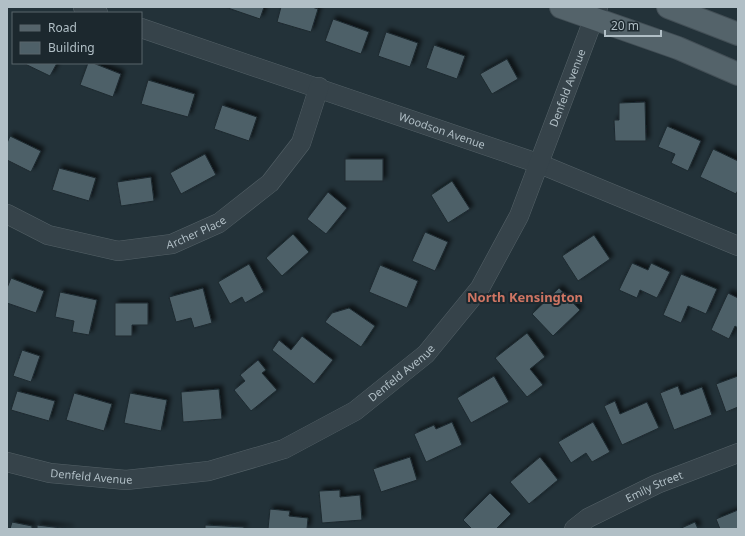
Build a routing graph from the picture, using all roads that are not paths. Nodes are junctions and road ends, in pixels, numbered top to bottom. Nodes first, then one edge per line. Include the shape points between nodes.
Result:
1 (83, 7) edge
2 (561, 7) edge
3 (668, 7) edge
4 (96, 12) edge
5 (596, 13) edge
6 (142, 28) edge
7 (738, 34) edge
8 (738, 74) edge
9 (319, 88) junction
10 (540, 164) junction
11 (7, 214) edge
12 (738, 246) edge
13 (738, 453) edge
14 (7, 462) edge
15 (574, 529) edge

1 - 4 street
2 - 5 main road
3 - 7 main road
5 - 8 main road
5 - 10 street, Denfeld Avenue
6 - 9 street, Woodson Avenue
9 - 10 street, Woodson Avenue
9 - 11 street, Archer Place via 301,143 270,183 219,223 172,244 118,251 48,235
10 - 12 street, Woodson Avenue
10 - 14 street, Denfeld Avenue via 519,216 480,288 426,354 355,411 284,449 209,471 126,480 50,473
13 - 15 street, Emily Street via 657,484 588,518

